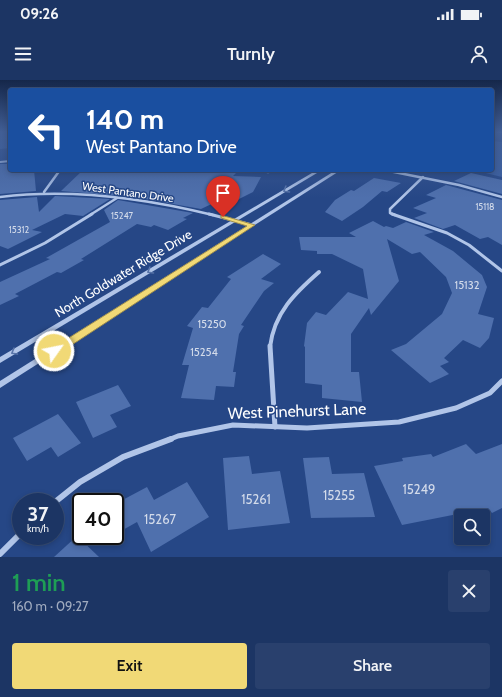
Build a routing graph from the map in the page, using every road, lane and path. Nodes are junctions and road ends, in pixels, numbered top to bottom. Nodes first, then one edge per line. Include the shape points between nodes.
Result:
1 (59, 172) edge
2 (317, 172) edge
3 (336, 172) edge
4 (395, 172) edge
5 (423, 177) junction
6 (44, 192) junction
7 (0, 197) edge
8 (502, 197) edge
9 (118, 198) junction
10 (235, 220) junction
11 (252, 225) junction
12 (0, 265) edge
13 (502, 271) edge
14 (320, 272) dead end
15 (0, 360) edge
16 (502, 382) edge
17 (0, 385) edge
18 (276, 427) junction
19 (64, 494) edge
20 (12, 542) edge
21 (0, 554) edge

1 - 6 street
2 -> 10 street, North Goldwater Ridge Drive
3 - 11 street, North Goldwater Ridge Drive
4 - 5 street
5 - 8 street
5 - 13 street via 390,209 390,213 447,233 469,245
6 - 7 street, West Pantano Drive
6 - 9 street, West Pantano Drive
9 - 10 street, West Pantano Drive via 183,207
9 - 12 street via 45,243
10 - 11 street, West Pantano Drive
10 -> 15 street, North Goldwater Ridge Drive
11 - 17 street, North Goldwater Ridge Drive
14 - 18 street via 294,294 280,314 270,345
16 - 18 street, West Pinehurst Lane via 490,393 456,408 399,422 307,428
18 - 19 street, West Pinehurst Lane via 233,425 178,436 123,457
20 - 21 street

